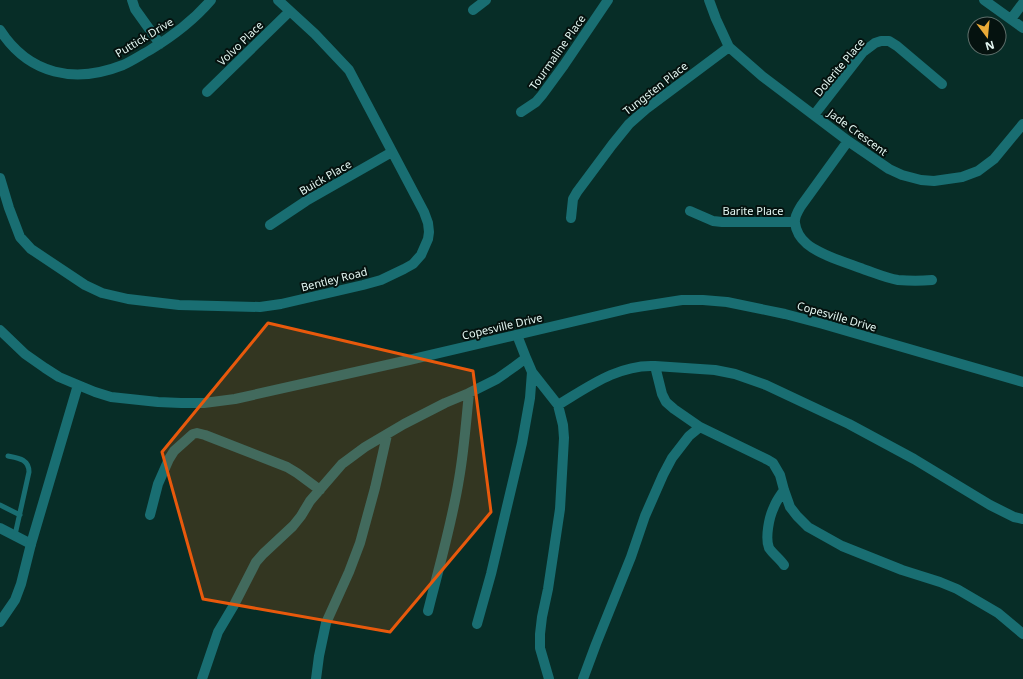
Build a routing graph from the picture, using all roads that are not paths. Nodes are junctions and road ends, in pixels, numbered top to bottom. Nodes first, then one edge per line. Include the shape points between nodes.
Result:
1 (132, 0) edge
2 (211, 0) edge
3 (278, 0) edge
4 (486, 0) edge
5 (608, 0) edge
6 (708, 0) edge
7 (984, 0) edge
8 (1023, 3) edge
9 (473, 10) dead end
10 (290, 11) junction
11 (1011, 20) junction
12 (1023, 28) edge
13 (0, 30) edge
14 (160, 44) junction
15 (729, 47) junction
16 (942, 84) dead end
17 (207, 92) dead end
18 (522, 112) dead end
19 (814, 115) junction
20 (1023, 124) edge
21 (1020, 135) edge
22 (848, 141) junction
23 (392, 152) junction
24 (0, 178) edge
25 (690, 212) dead end
26 (571, 218) dead end
27 (795, 222) junction
28 (270, 225) dead end
29 (932, 280) dead end
30 (0, 330) edge
31 (517, 335) junction
32 (526, 358) junction
33 (656, 366) junction
34 (532, 372) junction
35 (1023, 382) edge
36 (78, 385) junction
37 (469, 393) junction
38 (558, 405) junction
39 (700, 427) junction
40 (387, 435) junction
41 (8, 456) dead end
42 (320, 490) junction
43 (784, 490) junction
44 (0, 505) edge
45 (20, 515) junction
46 (150, 515) dead end
47 (1023, 520) edge
48 (0, 528) edge
49 (15, 535) junction
50 (31, 544) junction
51 (784, 565) dead end
52 (428, 611) dead end
53 (0, 622) edge
54 (477, 624) dead end
55 (1023, 634) edge
56 (202, 679) edge
57 (316, 679) edge
58 (550, 679) edge
59 (583, 679) edge

1 - 14 street via 135,9
2 - 14 street, Puttick Drive via 201,12
3 - 10 street, Bentley Road
4 - 9 street
5 - 18 street, Tourmaline Place via 542,95
6 - 15 street, Jade Crescent
7 - 11 street
8 - 11 street
10 - 17 street, Volvo Place
10 - 23 street, Bentley Road via 350,70
11 - 12 street
13 - 14 street, Puttick Drive via 6,40 26,58 46,69 63,74 102,72 125,64
15 - 19 street, Jade Crescent via 762,76
15 - 26 street, Tungsten Place via 629,124 577,192 573,199
16 - 19 street, Dolerite Place via 897,46 889,41 880,41 864,52
19 - 22 street, Jade Crescent
20 - 21 street, Jade Crescent
21 - 22 street, Jade Crescent via 978,171 962,177 934,181 902,175 889,169
22 - 27 street via 801,206
23 - 24 street, Bentley Road via 428,223 428,239 421,255 413,264 380,280 260,307 179,305 128,299 102,293 85,285 30,249 20,237
23 - 28 street, Buick Place via 306,201
25 - 27 street, Barite Place via 722,222
27 - 29 street via 798,232 808,245 842,262 897,280
30 - 36 street, Copesville Drive via 25,354 59,377
31 - 32 street
31 - 35 street, Copesville Drive via 631,308 682,300 709,300 785,314
31 - 36 street, Copesville Drive via 235,399 204,403 126,399
32 - 34 street
32 - 37 street via 497,379
33 - 38 street via 647,365 624,370 598,381
33 - 39 street via 666,402
33 - 47 street via 722,371 766,385 856,428 914,459 990,505
34 - 38 street
34 - 54 street via 522,444
36 - 50 street
37 - 40 street via 445,403
37 - 52 street via 459,480
38 - 58 street via 564,438 560,509 539,638
39 - 43 street via 768,460 777,468
39 - 59 street via 689,436 672,458 663,475
40 - 42 street via 342,464
40 - 57 street via 376,488 360,542 326,623 318,656
41 - 45 lane via 19,458 27,463 29,468
42 - 46 street via 287,467 196,433 169,458 158,484
42 - 56 street via 292,526 256,562 218,632
43 - 51 street via 774,505 767,538 771,551
43 - 55 street via 790,507 808,528 842,546 957,589 998,613
44 - 45 lane
45 - 49 lane
48 - 49 street
49 - 50 street
50 - 53 street via 15,600

